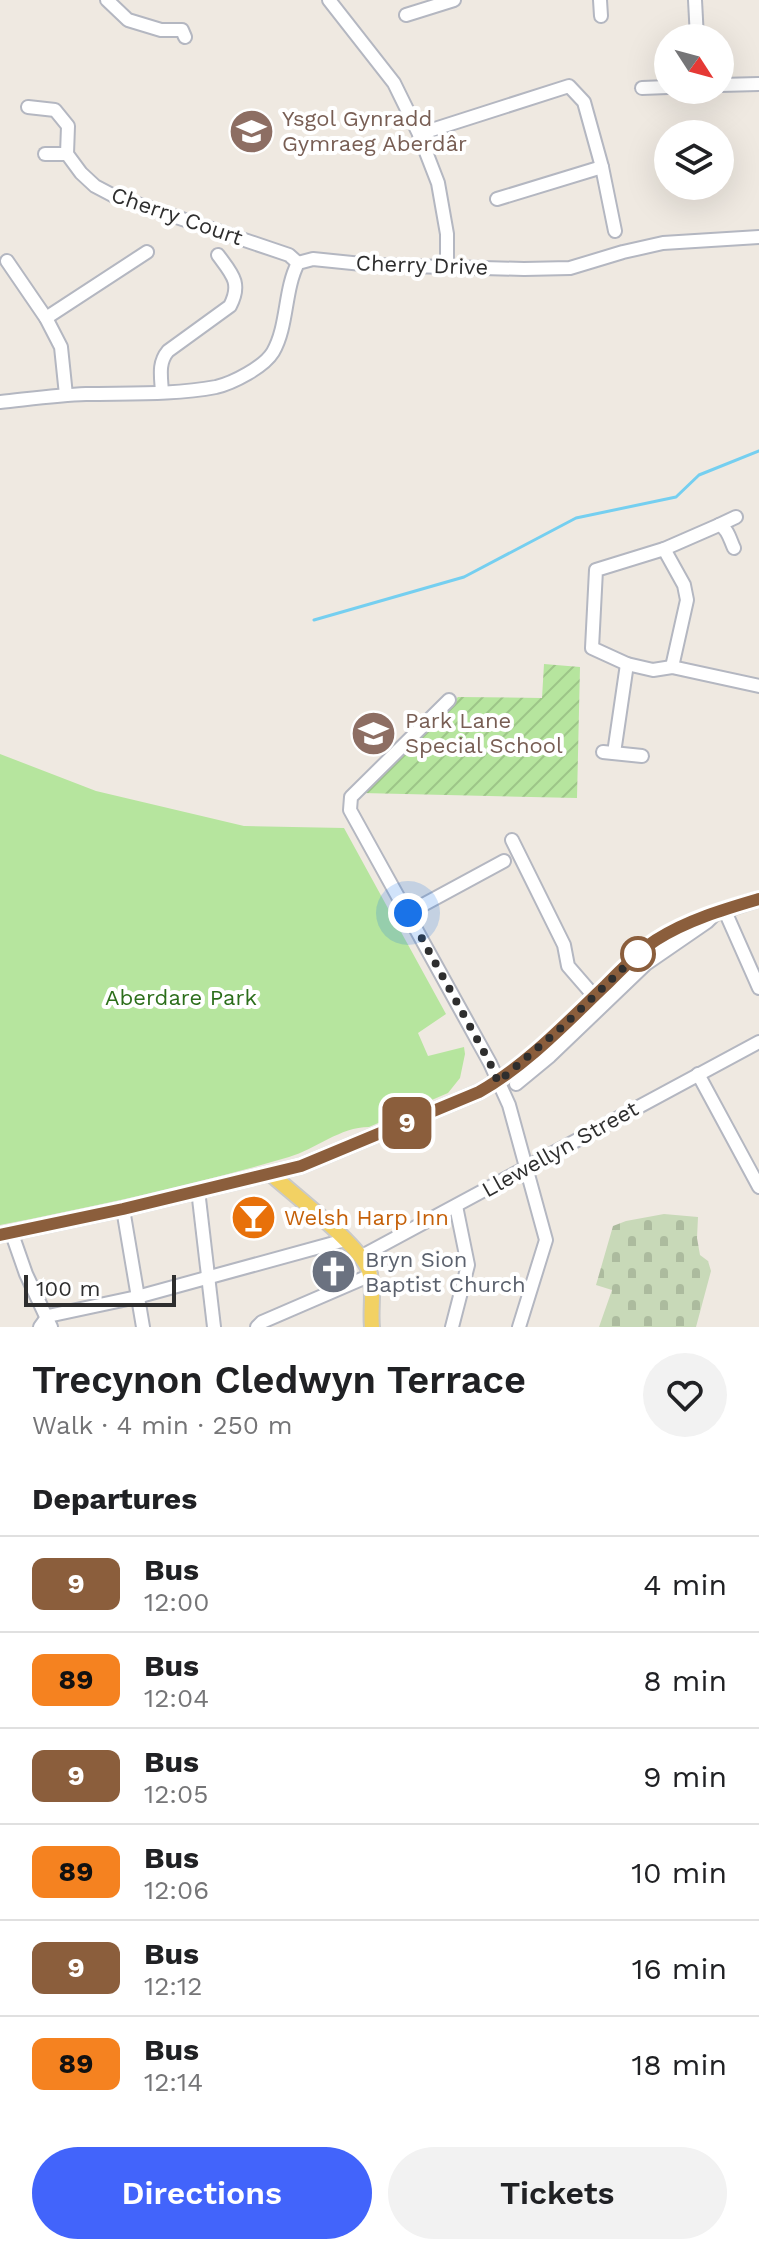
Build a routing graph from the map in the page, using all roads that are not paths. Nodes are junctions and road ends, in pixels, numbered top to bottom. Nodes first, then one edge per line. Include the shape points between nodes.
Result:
1 (107, 0) edge
2 (329, 0) edge
3 (454, 0) edge
4 (600, 0) edge
5 (695, 0) edge
6 (406, 15) dead end
7 (601, 16) dead end
8 (696, 24) edge
9 (185, 37) dead end
10 (759, 84) edge
11 (734, 85) edge
12 (642, 88) dead end
13 (654, 88) edge
14 (28, 107) dead end
15 (419, 134) junction
16 (45, 154) dead end
17 (67, 154) junction
18 (602, 167) junction
19 (497, 199) dead end
20 (615, 231) dead end
21 (759, 237) edge
22 (147, 252) dead end
23 (226, 259) dead end
24 (7, 261) dead end
25 (298, 263) junction
26 (447, 267) junction
27 (46, 318) junction
28 (162, 392) junction
29 (66, 395) junction
30 (0, 402) edge
31 (736, 517) dead end
32 (719, 525) junction
33 (734, 548) dead end
34 (664, 549) junction
35 (627, 664) junction
36 (672, 667) junction
37 (759, 686) edge
38 (449, 700) dead end
39 (642, 756) dead end
40 (512, 840) dead end
41 (504, 861) dead end
42 (759, 899) edge
43 (719, 911) junction
44 (408, 913) junction
45 (759, 988) edge
46 (594, 996) junction
47 (759, 1042) edge
48 (536, 1059) junction
49 (698, 1074) junction
50 (498, 1082) junction
51 (516, 1084) dead end
52 (526, 1167) junction
53 (272, 1175) junction
54 (759, 1187) edge
55 (198, 1190) junction
56 (456, 1206) junction
57 (123, 1209) junction
58 (6, 1235) edge
59 (345, 1240) junction
60 (362, 1256) junction
61 (371, 1275) junction
62 (209, 1276) junction
63 (137, 1297) junction
64 (46, 1324) edge
65 (519, 1325) edge
66 (143, 1327) edge
67 (214, 1327) edge
68 (257, 1327) edge
69 (372, 1327) edge
70 (452, 1327) edge
71 (534, 1327) edge

1 - 9 street via 128,20 182,30
2 - 15 street via 394,83
3 - 6 street
4 - 7 street
5 - 8 street
10 - 11 street
12 - 13 street
14 - 17 street via 55,110 68,126
15 - 18 street via 569,86 584,102
15 - 26 street via 438,183
16 - 17 street
17 - 25 street, Cherry Court via 95,186 114,196 289,255
18 - 19 street
18 - 20 street
21 - 26 street, Cherry Drive via 663,243 570,268
22 - 27 street via 130,256
23 - 28 street via 236,295 221,314 168,351 161,363
24 - 27 street
25 - 26 street, Cherry Drive via 313,259
25 - 28 street via 272,353 237,380
27 - 29 street via 61,347
28 - 29 street
29 - 30 street
31 - 32 street
32 - 33 street
32 - 34 street
34 - 35 street via 596,570 592,648
34 - 36 street via 687,600
35 - 36 street via 653,670
35 - 39 street via 608,752
36 - 37 street
38 - 44 street via 351,797 350,810
40 - 46 street via 564,945 568,966
41 - 44 street
42 - 43 main road
43 - 45 street
43 - 46 main road via 657,939
43 - 48 street via 646,964
44 - 50 street
46 - 48 main road
47 - 49 street, Llewellyn Street
48 - 50 main road
48 - 51 street
49 - 52 street, Llewellyn Street
49 - 54 street
50 - 52 street
50 - 53 main road
52 - 56 street, Llewellyn Street
52 - 65 street via 546,1240
53 - 55 main road
53 - 59 main road
55 - 57 main road
55 - 62 street
56 - 60 street, Llewellyn Street
56 - 70 street via 468,1265
57 - 58 main road
57 - 63 street
58 - 64 street
59 - 60 main road
59 - 62 street
60 - 61 main road
61 - 68 street
61 - 69 main road
62 - 63 street
62 - 67 street
63 - 64 street via 48,1316
63 - 66 street
65 - 71 street

